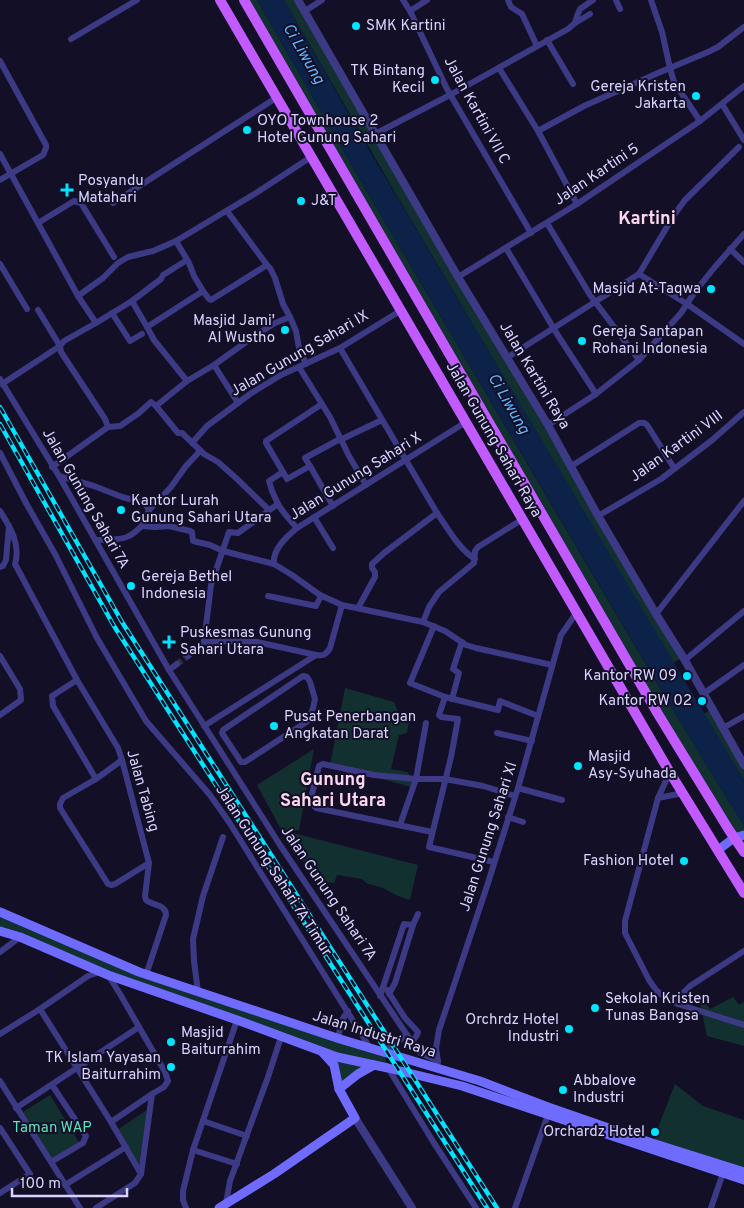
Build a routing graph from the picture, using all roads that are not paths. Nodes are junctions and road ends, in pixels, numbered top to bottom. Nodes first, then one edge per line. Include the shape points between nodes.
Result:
1 (137, 0) edge
2 (220, 0) edge
3 (244, 0) edge
4 (298, 0) edge
5 (322, 0) edge
6 (403, 0) edge
7 (427, 0) edge
8 (508, 0) edge
9 (593, 0) edge
10 (616, 0) edge
11 (650, 0) edge
12 (620, 9) dead end
13 (305, 11) junction
14 (410, 11) junction
15 (590, 14) dead end
16 (575, 23) junction
17 (744, 27) edge
18 (71, 39) dead end
19 (547, 40) junction
20 (537, 46) junction
21 (0, 62) edge
22 (499, 68) junction
23 (670, 68) junction
24 (573, 84) dead end
25 (743, 90) edge
26 (450, 96) junction
27 (276, 98) junction
28 (722, 104) junction
29 (700, 121) junction
30 (538, 131) junction
31 (375, 134) junction
32 (744, 140) edge
33 (739, 147) dead end
34 (0, 154) edge
35 (311, 157) junction
36 (11, 174) junction
37 (0, 180) edge
38 (113, 203) dead end
39 (577, 204) junction
40 (227, 211) junction
41 (38, 222) junction
42 (547, 223) junction
43 (530, 233) junction
44 (744, 234) edge
45 (176, 241) junction
46 (506, 248) junction
47 (730, 249) junction
48 (114, 257) dead end
49 (187, 260) junction
50 (744, 262) edge
51 (0, 264) edge
52 (267, 265) junction
53 (639, 274) junction
54 (458, 277) junction
55 (203, 291) junction
56 (78, 296) junction
57 (132, 301) junction
58 (594, 302) junction
59 (687, 304) junction
60 (27, 309) dead end
61 (38, 310) dead end
62 (400, 311) junction
63 (112, 313) junction
64 (290, 316) junction
65 (96, 323) junction
66 (147, 327) junction
67 (554, 328) junction
68 (142, 334) dead end
69 (744, 344) edge
70 (60, 346) junction
71 (340, 348) junction
72 (508, 357) junction
73 (638, 360) junction
74 (306, 364) junction
75 (214, 365) junction
76 (299, 367) junction
77 (187, 381) junction
78 (1, 382) edge
79 (596, 394) junction
80 (238, 403) junction
81 (322, 404) junction
82 (156, 406) junction
83 (744, 412) edge
84 (382, 420) junction
85 (466, 422) junction
86 (548, 425) junction
87 (108, 427) junction
88 (340, 439) junction
89 (192, 443) junction
90 (200, 450) junction
91 (0, 453) edge
92 (406, 459) junction
93 (52, 466) junction
94 (310, 466) junction
95 (570, 467) junction
96 (674, 468) junction
97 (283, 472) junction
98 (58, 476) junction
99 (366, 485) junction
100 (278, 504) junction
101 (333, 506) junction
102 (742, 507) edge
103 (0, 510) edge
104 (149, 510) junction
105 (269, 510) junction
106 (437, 513) junction
107 (598, 516) junction
108 (314, 517) junction
109 (523, 520) junction
110 (9, 525) junction
111 (142, 526) junction
112 (297, 528) junction
113 (96, 540) junction
114 (333, 548) dead end
115 (223, 552) junction
116 (6, 560) junction
117 (475, 560) junction
118 (15, 564) junction
119 (274, 564) junction
120 (0, 567) edge
121 (268, 596) dead end
122 (321, 596) junction
123 (342, 605) junction
124 (358, 608) junction
125 (744, 611) edge
126 (577, 612) junction
127 (656, 614) junction
128 (422, 622) junction
129 (434, 626) junction
130 (204, 642) junction
131 (462, 642) junction
132 (316, 655) junction
133 (0, 656) edge
134 (188, 656) tunnel mouth
135 (685, 660) junction
136 (177, 664) tunnel mouth
137 (552, 665) junction
138 (744, 665) edge
139 (168, 670) junction
140 (77, 680) junction
141 (703, 694) junction
142 (449, 698) junction
143 (658, 714) junction
144 (0, 715) edge
145 (538, 716) junction
146 (744, 716) edge
147 (426, 723) dead end
148 (643, 724) junction
149 (204, 726) junction
150 (723, 728) junction
151 (497, 733) dead end
152 (532, 741) junction
153 (231, 747) junction
154 (221, 753) junction
155 (122, 760) junction
156 (744, 765) edge
157 (670, 772) junction
158 (96, 779) junction
159 (416, 779) junction
160 (445, 779) junction
161 (518, 788) junction
162 (683, 793) junction
163 (515, 796) junction
164 (658, 798) junction
165 (562, 800) dead end
166 (508, 817) junction
167 (523, 822) dead end
168 (400, 825) junction
169 (432, 832) junction
170 (740, 836) edge
171 (223, 838) dead end
172 (718, 850) junction
173 (744, 852) edge
174 (494, 862) junction
175 (149, 863) junction
176 (744, 893) edge
177 (0, 912) edge
178 (418, 914) dead end
179 (413, 925) junction
180 (0, 931) edge
181 (20, 937) junction
182 (744, 951) edge
183 (0, 952) edge
184 (104, 973) junction
185 (146, 975) junction
186 (384, 985) junction
187 (198, 992) junction
188 (389, 994) junction
189 (380, 996) junction
190 (678, 1004) junction
191 (40, 1009) junction
192 (348, 1011) junction
193 (405, 1018) junction
194 (237, 1020) junction
195 (398, 1022) junction
196 (744, 1025) edge
197 (139, 1027) junction
198 (0, 1034) edge
199 (407, 1035) junction
200 (281, 1037) junction
201 (339, 1039) junction
202 (412, 1042) junction
203 (370, 1048) junction
204 (321, 1051) junction
205 (383, 1052) junction
206 (337, 1057) junction
207 (438, 1061) junction
208 (374, 1065) junction
209 (77, 1067) junction
210 (388, 1068) junction
211 (444, 1071) junction
212 (0, 1082) edge
213 (52, 1085) junction
214 (339, 1090) junction
215 (152, 1094) junction
216 (16, 1108) junction
217 (548, 1115) junction
218 (355, 1118) junction
219 (203, 1121) junction
220 (111, 1122) junction
221 (0, 1128) edge
222 (597, 1128) junction
223 (247, 1136) junction
224 (126, 1147) junction
225 (194, 1150) junction
226 (51, 1162) junction
227 (237, 1164) junction
228 (744, 1172) edge
229 (723, 1173) junction
230 (141, 1174) junction
231 (744, 1180) edge
232 (65, 1185) junction
233 (0, 1193) edge
234 (222, 1206) edge
235 (80, 1208) edge
236 (96, 1208) edge
237 (186, 1208) edge
238 (412, 1208) edge
239 (476, 1208) edge
240 (515, 1208) edge
241 (711, 1208) edge

1 - 18 street
2 - 27 main road, Jalan Gunung Sahari Raya
3 - 143 main road, Jalan Gunung Sahari Raya
4 - 13 street, Jalan Kartini Raya
5 - 13 street
6 - 14 street, Jalan Kartini VII C
7 - 14 street
8 - 20 street via 522,14
9 - 16 street via 580,9
10 - 12 street
11 - 23 street
13 - 31 street, Jalan Kartini Raya
14 - 26 street, Jalan Kartini VII C
15 - 16 street
16 - 19 street
17 - 23 street via 718,47
19 - 20 street
19 - 24 street
20 - 22 street
21 - 36 street via 46,148 43,155
22 - 26 street
22 - 30 street
23 - 29 street via 674,82
23 - 30 street via 584,106
25 - 28 street, Jalan Kartini 5
26 - 31 street
26 - 43 street, Jalan Kartini VII C
27 - 35 main road, Jalan Gunung Sahari Raya
27 - 38 street
28 - 29 street, Jalan Kartini 5
28 - 32 street
29 - 39 street, Jalan Kartini 5
30 - 39 street
31 - 54 street, Jalan Kartini Raya
33 - 53 street via 685,200
34 - 36 street
35 - 40 street
35 - 62 main road, Jalan Gunung Sahari Raya
36 - 37 street
36 - 41 street
39 - 42 street, Jalan Kartini 5
40 - 45 street
40 - 52 street
41 - 48 street via 74,201 81,203
41 - 56 street
42 - 43 street, Jalan Kartini 5
42 - 58 street
43 - 46 street, Jalan Kartini 5
44 - 47 street
45 - 49 street
45 - 56 street via 154,251 128,257
46 - 54 street, Jalan Kartini 5
46 - 67 street
47 - 50 street
47 - 59 street
49 - 55 street
49 - 57 street
51 - 60 street
52 - 55 street via 211,300
52 - 64 street
53 - 58 street
53 - 59 street
54 - 72 street, Jalan Kartini Raya
55 - 66 street
56 - 65 street
57 - 63 street
57 - 66 street
58 - 67 street
58 - 73 street
59 - 69 street
59 - 73 street
61 - 70 street
62 - 71 street, Jalan Gunung Sahari IX
62 - 85 main road, Jalan Gunung Sahari Raya
63 - 65 street
63 - 68 street via 130,341
64 - 74 street
64 - 75 street via 252,337
65 - 70 street
66 - 77 street
67 - 72 street
67 - 79 street
70 - 78 street
70 - 87 street
71 - 74 street, Jalan Gunung Sahari IX
71 - 84 street
72 - 86 street, Jalan Kartini Raya
73 - 79 street
74 - 76 street, Jalan Gunung Sahari IX
75 - 77 street
75 - 80 street
76 - 80 street, Jalan Gunung Sahari IX
76 - 81 street
77 - 82 street
78 - 93 street, Jalan Gunung Sahari 7A
79 - 86 street
80 - 89 street, Jalan Gunung Sahari IX via 207,426
81 - 88 street
81 - 97 street via 266,440
82 - 87 street via 151,402 120,426
82 - 89 street via 178,433
83 - 96 street, Jalan Kartini VIII
84 - 88 street
84 - 92 street
85 - 92 street, Jalan Gunung Sahari X
85 - 109 main road, Jalan Gunung Sahari Raya
86 - 95 street, Jalan Kartini Raya
87 - 93 street
88 - 94 street via 305,458
88 - 99 street
89 - 90 street
90 - 104 street
90 - 105 street via 218,462
91 - 192 street, Jalan Gunung Sahari 7A Timur via 97,638 146,721 210,794
92 - 99 street, Jalan Gunung Sahari X
92 - 106 street
93 - 98 street, Jalan Gunung Sahari 7A
94 - 97 street via 287,479
94 - 101 street
95 - 96 street via 643,422
95 - 107 street, Jalan Kartini Raya
96 - 107 street, Jalan Kartini VIII
97 - 100 street via 269,482
98 - 104 street via 142,502
98 - 113 street, Jalan Gunung Sahari 7A
99 - 101 street, Jalan Gunung Sahari X
100 - 105 street
100 - 112 street
101 - 108 street, Jalan Gunung Sahari X
102 - 127 street
103 - 110 street, Jalan Tabing
104 - 111 street
105 - 115 street via 238,533 230,532
106 - 117 street
106 - 124 street via 372,564 375,578
107 - 127 street, Jalan Kartini Raya
108 - 112 street, Jalan Gunung Sahari X
108 - 114 street
109 - 117 street via 481,544 475,551
109 - 126 main road, Jalan Gunung Sahari Raya
110 - 116 street
110 - 118 street, Jalan Tabing via 17,545
111 - 113 street via 123,539
111 - 115 street via 169,526 190,531 192,541
112 - 119 street, Jalan Gunung Sahari X via 283,540
113 - 139 street, Jalan Gunung Sahari 7A
115 - 119 street
115 - 130 street via 211,585
116 - 118 street
116 - 120 street
117 - 128 street via 439,592
118 - 140 street, Jalan Tabing
119 - 122 street
121 - 122 street via 316,606
122 - 123 street
123 - 124 street
123 - 132 street via 330,648 323,656
124 - 128 street
125 - 135 street
126 - 137 street, Jalan Gunung Sahari XI via 561,635
126 - 148 main road, Jalan Gunung Sahari Raya
127 - 135 street, Jalan Kartini Raya
128 - 129 street
129 - 131 street
129 - 142 street via 410,683
130 - 132 street via 257,642
130 - 134 street
131 - 137 street
131 - 142 street via 452,669 459,673
132 - 149 street
133 - 144 street via 21,695 21,700
135 - 141 street, Jalan Kartini Raya
136 - 139 street
137 - 145 street, Jalan Gunung Sahari XI
138 - 141 street
139 - 149 street, Jalan Gunung Sahari 7A
140 - 155 street, Jalan Tabing
140 - 158 street via 52,696 53,706
141 - 150 street, Jalan Kartini Raya
142 - 145 street via 498,710 500,701
142 - 160 street via 440,715 458,719 458,725
143 - 148 main road
143 - 170 main road, Jalan Gunung Sahari Raya
145 - 152 street, Jalan Gunung Sahari XI
146 - 150 street
147 - 159 street
148 - 157 main road, Jalan Gunung Sahari Raya
149 - 154 street, Jalan Gunung Sahari 7A
150 - 156 street, Jalan Kartini Raya
151 - 152 street
152 - 161 street, Jalan Gunung Sahari XI
153 - 153 street via 241,762 245,762 308,720 315,699 307,678 303,676 223,730
153 - 154 street
154 - 189 street, Jalan Gunung Sahari 7A
155 - 158 street
155 - 175 street, Jalan Tabing
157 - 162 main road, Jalan Gunung Sahari Raya
157 - 164 street
158 - 175 street via 63,798 60,808 108,884 115,884
159 - 160 street
159 - 168 street
159 - 168 street via 374,775 325,764 318,766 311,798 314,807
160 - 163 street
160 - 169 street
161 - 163 street, Jalan Gunung Sahari XI
161 - 165 street
162 - 164 street
162 - 172 main road, Jalan Gunung Sahari Raya
163 - 166 street, Jalan Gunung Sahari XI
164 - 190 street via 625,921 625,933 656,990
166 - 167 street
166 - 174 street, Jalan Gunung Sahari XI
168 - 169 street
169 - 174 street via 429,847
170 - 172 main road
170 - 173 main road, Jalan Gunung Sahari Raya
171 - 187 street via 203,896 193,940
172 - 176 main road, Jalan Gunung Sahari Raya
174 - 207 street, Jalan Gunung Sahari XI via 439,1030
175 - 185 street, Jalan Tabing via 146,900 163,907 166,915
177 - 185 main road, Jalan Industri Raya
178 - 179 street
179 - 186 street via 404,924
179 - 188 street
180 - 181 main road, Jalan Industri Raya
181 - 183 street
181 - 184 main road, Jalan Industri Raya
182 - 190 street via 690,986
184 - 191 street via 88,976
184 - 194 main road, Jalan Industri Raya
184 - 197 street
185 - 187 main road, Jalan Industri Raya
186 - 188 street
186 - 189 street
187 - 201 main road, Jalan Industri Raya
188 - 193 street
189 - 195 street, Jalan Gunung Sahari 7A
190 - 196 street
191 - 198 street
191 - 209 street
192 - 201 street via 342,1020
192 - 203 street, Jalan Gunung Sahari 7A Timur
193 - 195 street
193 - 202 street via 418,1032
194 - 200 main road, Jalan Industri Raya
194 - 219 street
195 - 199 street, Jalan Gunung Sahari 7A
197 - 209 street
197 - 215 street via 168,1077 164,1087
199 - 202 street, Jalan Gunung Sahari 7A
199 - 205 street
200 - 204 main road, Jalan Industri Raya
200 - 223 street
201 - 203 main road, Jalan Industri Raya
201 - 206 main road
202 - 207 street, Jalan Gunung Sahari 7A via 420,1053
203 - 205 main road, Jalan Industri Raya
204 - 206 main road, Jalan Industri Raya
204 - 214 main road via 334,1066
205 - 211 main road, Jalan Industri Raya
206 - 208 main road, Jalan Industri Raya
207 - 211 street
208 - 210 main road, Jalan Industri Raya
208 - 214 main road
209 - 213 street
209 - 220 street
210 - 217 main road, Jalan Industri Raya via 462,1086
210 - 239 street
211 - 222 main road, Jalan Industri Raya
212 - 216 street
213 - 216 street
213 - 226 street via 86,1136 83,1143
214 - 218 main road
215 - 220 street
215 - 230 street
216 - 226 street
217 - 222 main road, Jalan Industri Raya
217 - 240 street
218 - 234 main road
218 - 238 street
219 - 223 street
219 - 225 street
220 - 224 street
221 - 233 street via 30,1174
222 - 228 main road, Jalan Industri Raya
222 - 229 main road, Jalan Industri Raya
223 - 227 street
224 - 230 street
224 - 232 street
225 - 227 street
225 - 237 street via 183,1191
226 - 232 street
227 - 234 street
229 - 231 main road, Jalan Industri Raya
229 - 241 street
230 - 236 street via 135,1183
232 - 235 street

